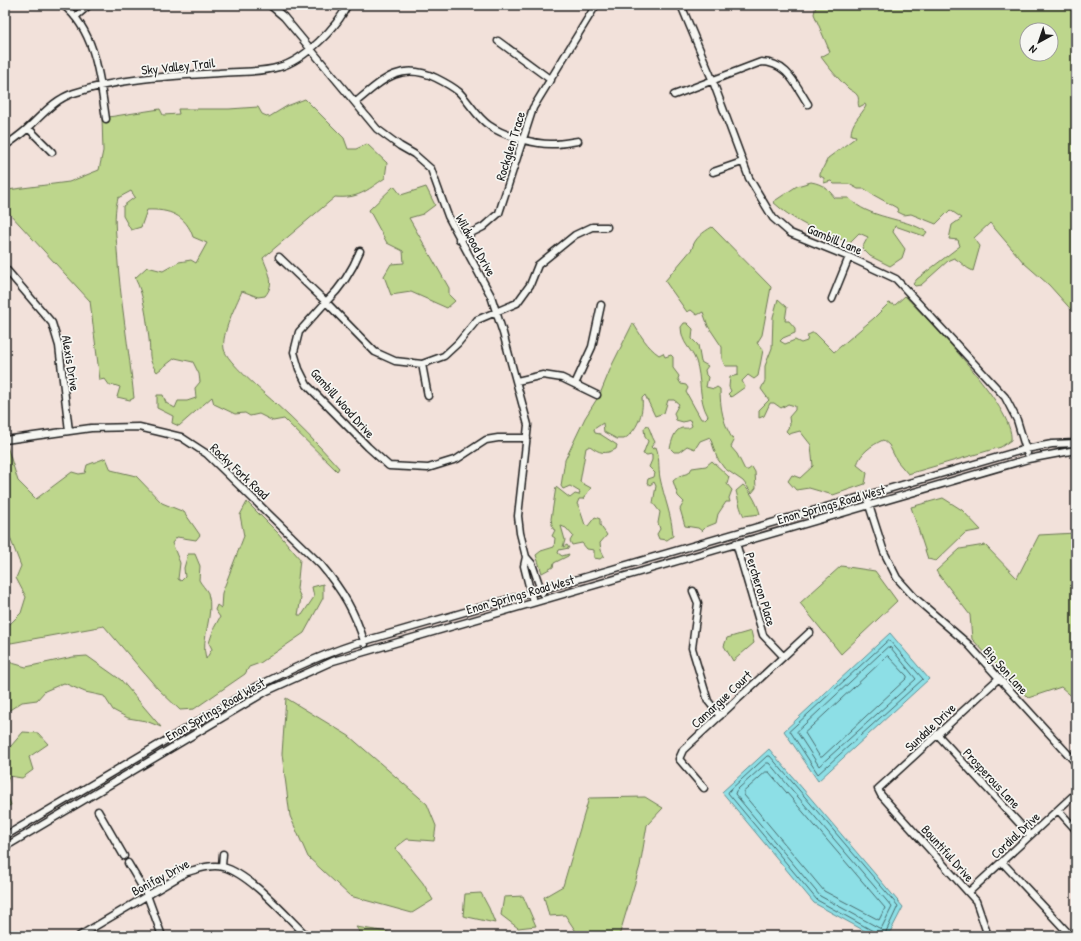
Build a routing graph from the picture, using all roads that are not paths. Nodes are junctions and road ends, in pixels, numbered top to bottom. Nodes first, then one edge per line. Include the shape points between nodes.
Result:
1 (63, 5) edge
2 (89, 5) edge
3 (270, 5) edge
4 (347, 5) edge
5 (596, 5) edge
6 (680, 5) edge
7 (75, 17) junction
8 (498, 41) dead end
9 (310, 48) junction
10 (712, 79) junction
11 (551, 80) junction
12 (101, 86) junction
13 (674, 95) dead end
14 (356, 102) junction
15 (808, 104) dead end
16 (106, 119) dead end
17 (28, 128) junction
18 (522, 139) junction
19 (578, 141) dead end
20 (5, 146) edge
21 (52, 152) dead end
22 (742, 162) junction
23 (713, 172) dead end
24 (607, 227) dead end
25 (459, 239) junction
26 (360, 251) dead end
27 (279, 257) dead end
28 (849, 257) junction
29 (5, 268) edge
30 (832, 299) dead end
31 (326, 302) junction
32 (601, 305) dead end
33 (496, 311) junction
34 (422, 364) junction
35 (517, 381) junction
36 (575, 384) junction
37 (597, 394) dead end
38 (428, 396) dead end
39 (69, 431) junction
40 (527, 438) junction
41 (5, 440) edge
42 (1076, 443) edge
43 (1026, 449) junction
44 (1076, 450) edge
45 (1028, 459) junction
46 (867, 496) junction
47 (869, 505) junction
48 (736, 543) junction
49 (526, 557) junction
50 (541, 590) junction
51 (693, 591) dead end
52 (531, 593) junction
53 (544, 599) junction
54 (533, 602) junction
55 (810, 632) dead end
56 (364, 641) junction
57 (366, 650) junction
58 (783, 656) junction
59 (999, 678) junction
60 (720, 716) junction
61 (938, 734) junction
62 (1076, 764) edge
63 (704, 788) dead end
64 (83, 789) junction
65 (879, 792) joint
66 (1076, 793) edge
67 (88, 798) junction
68 (92, 804) dead end
69 (1058, 810) junction
70 (98, 811) dead end
71 (1076, 830) edge
72 (1030, 835) junction
73 (5, 836) edge
74 (5, 846) edge
75 (223, 854) dead end
76 (124, 856) dead end
77 (1002, 862) junction
78 (128, 863) dead end
79 (222, 866) junction
80 (969, 892) junction
81 (147, 896) junction
82 (79, 936) edge
83 (162, 936) edge
84 (307, 936) edge
85 (988, 936) edge
86 (1071, 936) edge

1 - 7 street
2 - 7 street
3 - 9 street, Wildwood Drive via 284,17
4 - 9 street, Sky Valley Trail via 335,25
5 - 11 street, Rockglen Trace
6 - 10 street, Gambill Lane
7 - 12 street via 95,56
8 - 11 street
9 - 12 street, Sky Valley Trail via 290,63 266,70 163,76
9 - 14 street, Wildwood Drive
10 - 13 street
10 - 15 street via 761,62 770,62 787,72
10 - 22 street, Gambill Lane
11 - 18 street, Rockglen Trace via 533,108
12 - 16 street
12 - 17 street, Sky Valley Trail via 73,93 54,103
14 - 18 street via 388,77 398,72 413,70 447,83 459,92 483,121 499,131
14 - 25 street, Wildwood Drive via 377,129 431,169
17 - 20 street, Sky Valley Trail
17 - 21 street
18 - 19 street via 553,144
18 - 25 street, Rockglen Trace via 499,213 483,227
22 - 23 street
22 - 28 street, Gambill Lane via 777,223 790,232
24 - 33 street via 592,227 575,235 543,259 523,296 509,307
25 - 33 street, Wildwood Drive via 486,286
26 - 31 street, Gambill Wood Drive via 339,290
27 - 31 street
28 - 30 street
28 - 43 street, Gambill Lane via 896,279 931,316 1005,397 1017,420
29 - 39 street, Alexis Drive via 52,323 59,346
31 - 34 street via 376,352 395,361
31 - 40 street, Gambill Wood Drive via 299,332 294,352 298,369 307,385 390,466 428,468 457,458 486,440
32 - 36 street via 592,348
33 - 34 street via 477,320 444,356
33 - 35 street, Wildwood Drive
34 - 38 street
35 - 36 street via 543,375 562,378
35 - 40 street, Wildwood Drive via 527,422
36 - 37 street
39 - 41 street, Rocky Fork Road
39 - 56 street, Rocky Fork Road via 139,427 181,437 207,454 337,584 349,602
40 - 49 street, Wildwood Drive via 518,516
42 - 43 street, Enon Springs Road West
43 - 45 street, Gambill Lane
43 - 46 street, Enon Springs Road West
44 - 45 street, Enon Springs Road West
45 - 47 street, Enon Springs Road West
46 - 47 street, Big Son Lane
46 - 50 street, Enon Springs Road West
47 - 48 street, Enon Springs Road West
47 - 59 street, Big Son Lane via 890,567 897,578 915,598 968,644
48 - 53 street, Enon Springs Road West
48 - 58 street, Percheron Place via 763,636
49 - 50 street, Wildwood Drive via 532,564
49 - 52 street, Wildwood Drive via 524,566
50 - 52 street, Enon Springs Road West
50 - 53 street, Wildwood Drive
51 - 60 street via 698,603 692,648 708,701
52 - 54 street, Wildwood Drive
52 - 56 street, Enon Springs Road West
53 - 54 street, Enon Springs Road West
54 - 57 street, Enon Springs Road West
55 - 58 street, Camargue Court
56 - 57 street, Rocky Fork Road
56 - 64 street, Enon Springs Road West via 281,673
57 - 67 street, Enon Springs Road West via 321,665 272,688
58 - 60 street, Camargue Court
59 - 61 street, Sundale Drive
59 - 62 street, Big Son Lane
60 - 63 street, Camargue Court via 683,750 679,759
61 - 65 street, Sundale Drive via 878,789
61 - 72 street, Prosperous Lane
64 - 67 street
64 - 73 street, Enon Springs Road West
65 - 80 street, Bountiful Drive
66 - 69 street, Cordial Drive
67 - 68 street
67 - 74 street, Enon Springs Road West
69 - 71 street
69 - 72 street, Cordial Drive
70 - 76 street
72 - 77 street, Cordial Drive
75 - 79 street
77 - 80 street, Cordial Drive
77 - 86 street
78 - 81 street
79 - 81 street, Bonifay Drive via 202,867 187,872
79 - 84 street, Bonifay Drive via 237,872 252,883
80 - 85 street, Bountiful Drive via 976,901
81 - 82 street, Bonifay Drive
81 - 83 street

